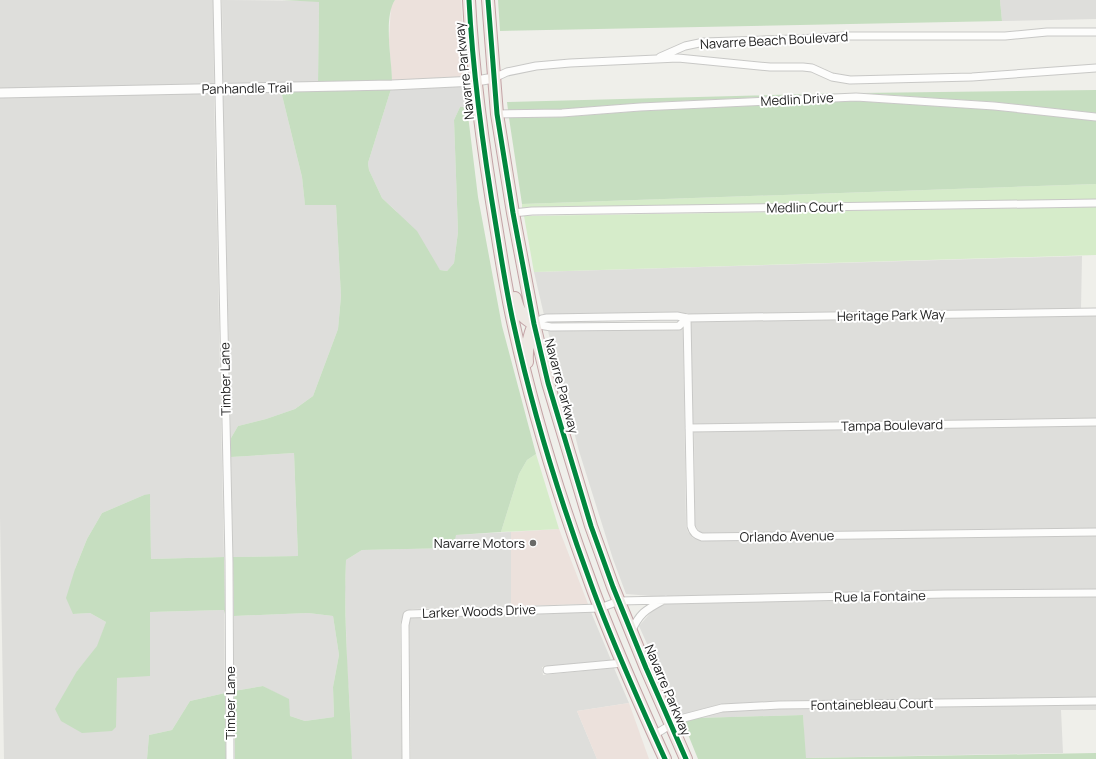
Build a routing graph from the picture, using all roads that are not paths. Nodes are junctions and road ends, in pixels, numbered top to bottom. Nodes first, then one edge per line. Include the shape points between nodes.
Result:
1 (217, 0) edge
2 (469, 0) edge
3 (488, 0) edge
4 (1096, 32) edge
5 (656, 58) junction
6 (1096, 68) edge
7 (494, 78) junction
8 (476, 81) junction
9 (218, 88) junction
10 (0, 93) edge
11 (497, 114) junction
12 (1096, 117) edge
13 (484, 150) junction
14 (1096, 204) edge
15 (513, 213) junction
16 (1096, 312) edge
17 (687, 318) junction
18 (534, 324) junction
19 (528, 386) junction
20 (1096, 422) edge
21 (689, 428) junction
22 (1096, 532) edge
23 (1096, 593) edge
24 (664, 600) junction
25 (619, 601) junction
26 (600, 608) junction
27 (631, 632) junction
28 (623, 663) junction
29 (547, 670) dead end
30 (1096, 701) edge
31 (671, 726) junction
32 (654, 735) junction
33 (230, 759) edge
34 (406, 759) edge
35 (665, 759) edge
36 (686, 759) edge

1 - 9 street, Timber Lane
2 - 8 highway, Navarre Parkway
3 - 7 highway, Navarre Parkway
4 - 5 street, Navarre Beach Boulevard via 1047,32 1005,36 843,36 704,42 685,46
5 - 6 street, Navarre Beach Boulevard via 812,68 832,77 850,80 972,77
5 - 7 street via 536,66 506,72
7 - 8 street, Panhandle Trail
7 - 11 highway, Navarre Parkway
8 - 9 street, Panhandle Trail
8 - 13 highway, Navarre Parkway
9 - 10 street, Panhandle Trail
9 - 33 street, Timber Lane via 229,562
11 - 12 street, Medlin Drive via 562,113 856,97 994,106
11 - 15 highway, Navarre Parkway
13 - 18 highway via 494,183 518,310
13 - 19 highway, Navarre Parkway via 508,299
14 - 15 street, Medlin Court
15 - 18 highway, Navarre Parkway
16 - 17 street, Heritage Park Way
17 - 18 street, Heritage Park Way via 547,318
17 - 21 street, Orlando Avenue
18 - 19 highway via 526,357
18 - 25 highway, Navarre Parkway via 568,454
19 - 26 highway, Navarre Parkway via 555,478
20 - 21 street, Tampa Boulevard
21 - 22 street, Orlando Avenue via 691,526 697,536
23 - 24 street, Rue la Fontaine
24 - 25 street, Rue la Fontaine
24 - 27 street, Rue la Fontaine via 638,617
25 - 26 street, Rue la Fontaine
25 - 27 highway, Navarre Parkway
26 - 28 highway, Navarre Parkway
26 - 34 street, Larker Woods Drive via 407,615
27 - 31 highway, Navarre Parkway
28 - 29 street
28 - 32 highway, Navarre Parkway
30 - 31 street, Fontainebleau Court via 779,704 722,708 680,719
31 - 32 street, Fontainebleau Court
31 - 36 highway, Navarre Parkway
32 - 35 highway, Navarre Parkway

